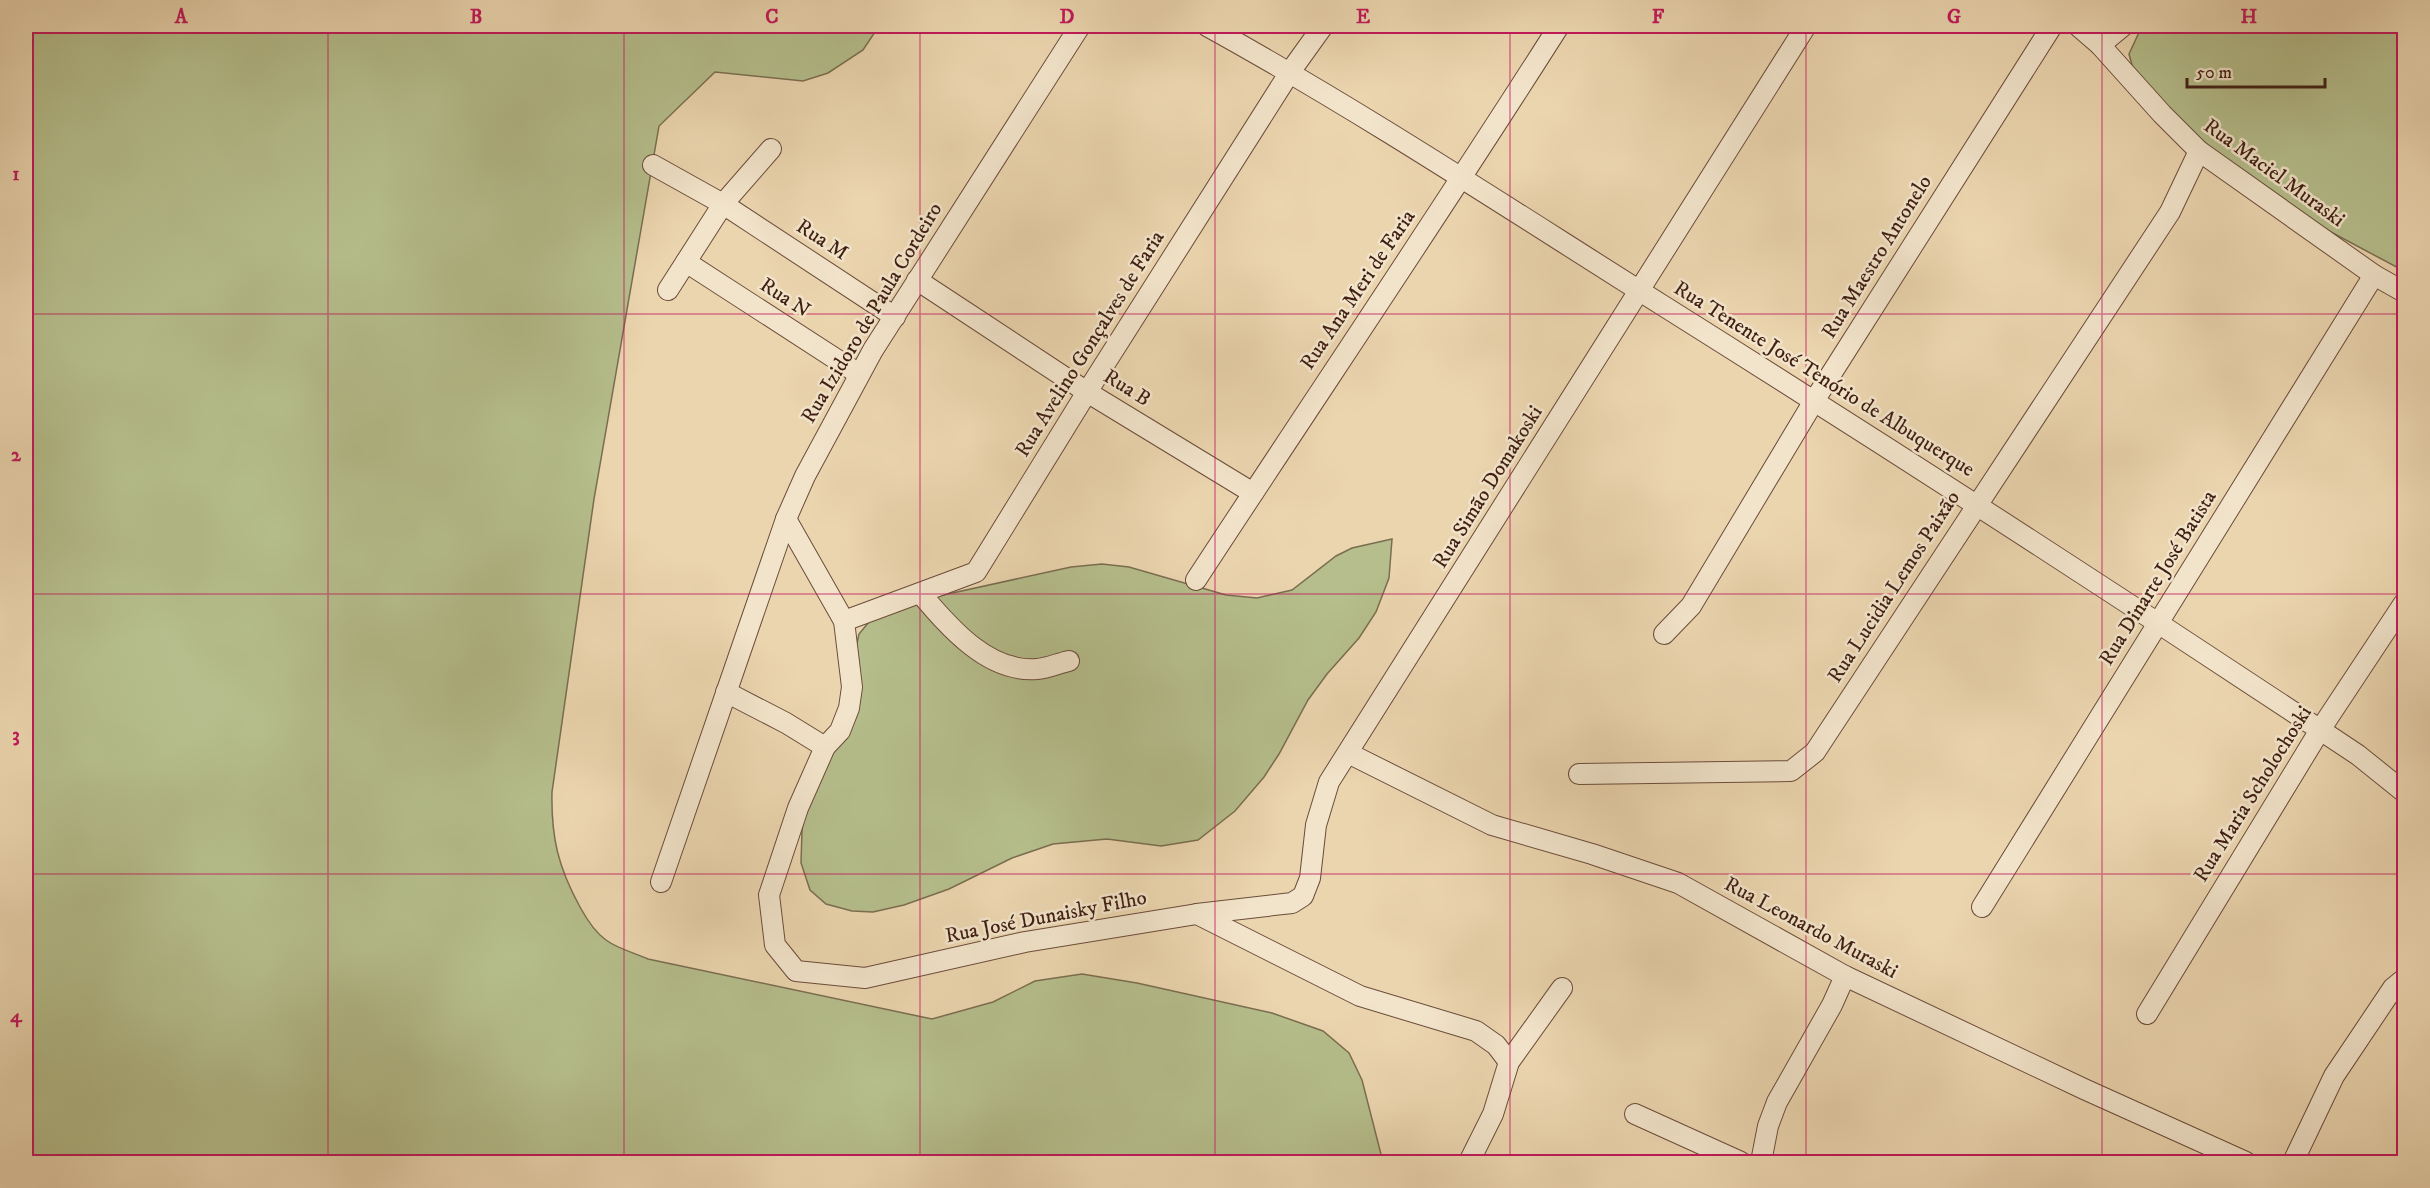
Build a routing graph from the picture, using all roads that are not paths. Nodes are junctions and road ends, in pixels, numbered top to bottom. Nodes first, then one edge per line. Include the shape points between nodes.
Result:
1 (1080, 26) edge
2 (1207, 26) edge
3 (1323, 26) edge
4 (1559, 26) edge
5 (1806, 26) edge
6 (2052, 26) edge
7 (2078, 26) edge
8 (2123, 26) edge
9 (2100, 45) junction
10 (1290, 72) junction
11 (771, 149) dead end
12 (2199, 152) junction
13 (653, 165) dead end
14 (1463, 177) junction
15 (723, 204) junction
16 (686, 262) junction
17 (2374, 274) junction
18 (917, 280) junction
19 (668, 290) dead end
20 (1640, 291) junction
21 (2404, 292) edge
22 (895, 316) junction
23 (859, 374) junction
24 (1087, 392) junction
25 (1814, 401) junction
26 (1253, 493) junction
27 (1977, 504) junction
28 (786, 519) junction
29 (1196, 580) dead end
30 (921, 594) junction
31 (2404, 603) edge
32 (844, 621) junction
33 (2159, 623) junction
34 (1664, 634) dead end
35 (1069, 661) dead end
36 (726, 692) junction
37 (2320, 730) junction
38 (825, 747) junction
39 (1348, 753) junction
40 (1579, 774) dead end
41 (2404, 792) edge
42 (661, 882) dead end
43 (1982, 906) dead end
44 (1197, 914) junction
45 (1845, 976) junction
46 (2401, 987) edge
47 (1562, 988) dead end
48 (2147, 1014) dead end
49 (1509, 1062) junction
50 (1635, 1114) dead end
51 (1469, 1162) edge
52 (1741, 1162) edge
53 (1761, 1162) edge
54 (2246, 1162) edge
55 (2293, 1162) edge

1 - 18 street, Rua Izidoro de Paula Cordeiro
2 - 10 street, Rua Tenente José Tenório de Albuquerque
3 - 10 street, Rua Avelino Gonçalves de Faria
4 - 14 street, Rua Ana Meri de Faria
5 - 20 street, Rua Simão Domakoski
6 - 25 street, Rua Maestro Antonelo
7 - 9 street, Rua Maciel Muraski
8 - 9 street
9 - 12 street, Rua Maciel Muraski
10 - 14 street, Rua Tenente José Tenório de Albuquerque
10 - 24 street, Rua Avelino Gonçalves de Faria
11 - 15 street
12 - 17 street, Rua Maciel Muraski
12 - 27 street, Rua Lucidia Lemos Paixão via 2170,212
13 - 15 street, Rua M
14 - 20 street, Rua Tenente José Tenório de Albuquerque
14 - 26 street, Rua Ana Meri de Faria
15 - 16 street
15 - 22 street, Rua M
16 - 19 street
16 - 23 street, Rua N
17 - 21 street, Rua Maciel Muraski
17 - 33 street, Rua Dinarte José Batista
18 - 22 street, Rua Izidoro de Paula Cordeiro
18 - 24 street, Rua B
20 - 25 street, Rua Tenente José Tenório de Albuquerque
20 - 39 street, Rua Simão Domakoski
22 - 23 street, Rua Izidoro de Paula Cordeiro
23 - 28 street, Rua Izidoro de Paula Cordeiro
24 - 26 street, Rua B
24 - 30 street, Rua Avelino Gonçalves de Faria via 976,572
25 - 27 street, Rua Tenente José Tenório de Albuquerque
25 - 34 street, Rua Maestro Antonelo via 1690,606
26 - 29 street, Rua Ana Meri de Faria
27 - 33 street, Rua Tenente José Tenório de Albuquerque
27 - 40 street, Rua Lucidia Lemos Paixão via 1815,752 1791,771
28 - 32 street
28 - 36 street, Rua Izidoro de Paula Cordeiro
30 - 32 street, Rua Avelino Gonçalves de Faria
30 - 35 street via 952,630 982,653 1011,666 1036,669
31 - 37 street, Rua Maria Scholochoski
32 - 38 street, Rua José Dunaisky Filho via 852,687 849,708 840,731
33 - 37 street, Rua Tenente José Tenório de Albuquerque
33 - 43 street, Rua Dinarte José Batista
36 - 38 street
36 - 42 street, Rua Izidoro de Paula Cordeiro
37 - 41 street, Rua Tenente José Tenório de Albuquerque
37 - 48 street, Rua Maria Scholochoski
38 - 44 street, Rua José Dunaisky Filho via 798,808 769,895 775,945 796,971 865,978 1025,942
39 - 44 street, Rua Simão Domakoski via 1329,782 1316,825 1310,878 1303,896 1292,903
39 - 45 street, Rua Leonardo Muraski via 1492,825 1678,883
44 - 49 street via 1360,996 1476,1031 1496,1045
45 - 53 street via 1777,1102
45 - 54 street, Rua Leonardo Muraski
46 - 55 street via 2334,1076
47 - 49 street
49 - 51 street via 1493,1114
50 - 52 street

